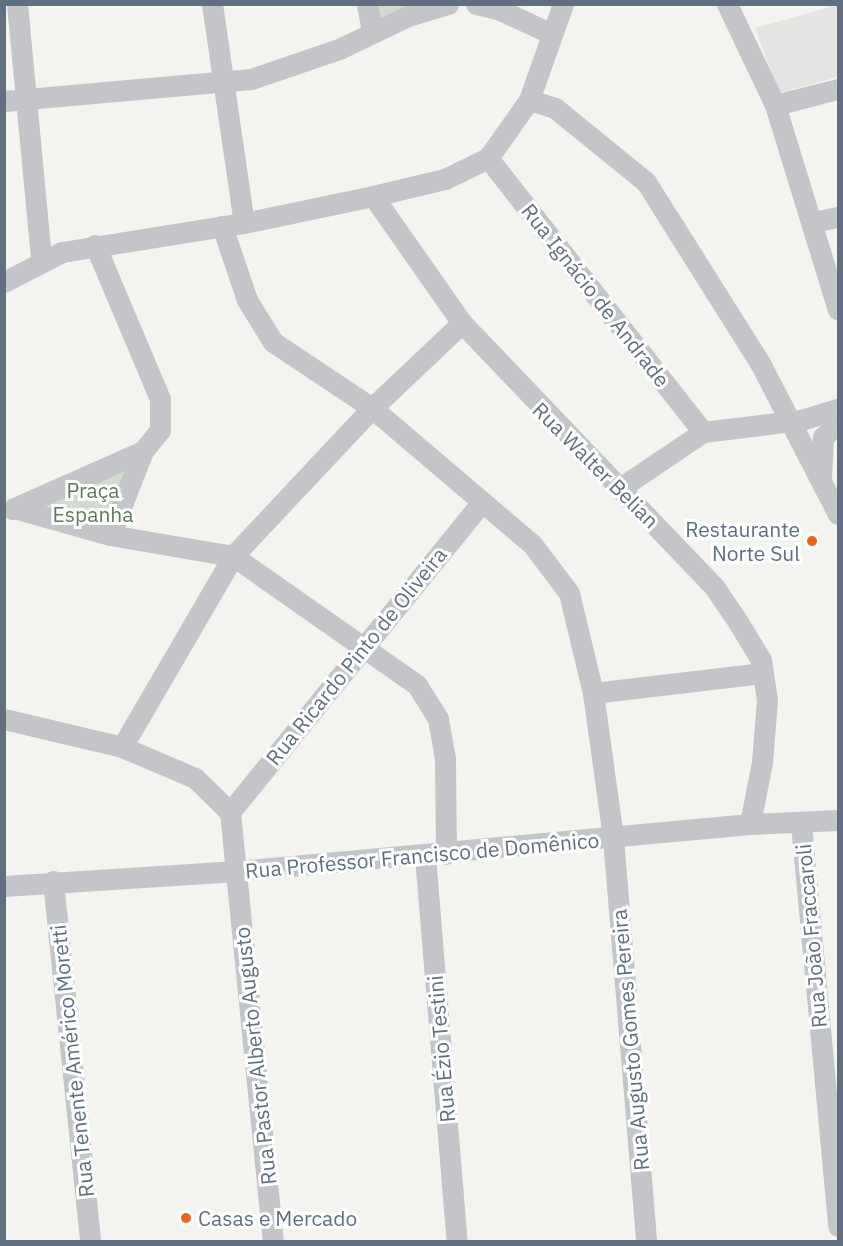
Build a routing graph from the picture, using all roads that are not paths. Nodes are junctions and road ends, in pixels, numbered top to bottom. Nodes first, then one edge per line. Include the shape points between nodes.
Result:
1 (16, 4) edge
2 (212, 4) edge
3 (367, 4) edge
4 (476, 4) edge
5 (563, 4) edge
6 (727, 4) edge
7 (436, 6) edge
8 (372, 33) junction
9 (550, 33) junction
10 (222, 83) junction
11 (838, 89) edge
12 (529, 100) junction
13 (14, 101) edge
14 (775, 105) junction
15 (488, 158) junction
16 (373, 196) junction
17 (838, 217) edge
18 (814, 222) junction
19 (244, 223) junction
20 (222, 226) junction
21 (95, 245) junction
22 (41, 260) junction
23 (4, 282) edge
24 (838, 310) edge
25 (462, 323) junction
26 (372, 408) junction
27 (838, 409) edge
28 (790, 421) junction
29 (838, 423) edge
30 (703, 432) junction
31 (143, 451) junction
32 (820, 481) junction
33 (620, 488) junction
34 (482, 502) junction
35 (11, 509) edge
36 (838, 514) edge
37 (110, 535) junction
38 (233, 556) junction
39 (363, 645) junction
40 (763, 673) junction
41 (593, 693) junction
42 (4, 719) edge
43 (122, 747) junction
44 (230, 812) junction
45 (838, 820) edge
46 (750, 824) junction
47 (801, 824) junction
48 (613, 838) junction
49 (435, 855) junction
50 (237, 871) junction
51 (53, 881) junction
52 (4, 886) edge
53 (838, 1226) edge
54 (90, 1242) edge
55 (273, 1242) edge
56 (457, 1242) edge
57 (646, 1242) edge

1 - 13 street
2 - 10 street
3 - 8 street
4 - 9 street via 498,9
5 - 9 street
6 - 14 street
7 - 8 street
8 - 10 street via 339,49 262,75
9 - 12 street
10 - 13 street
10 - 19 street
11 - 14 street
12 - 15 street
12 - 28 street via 555,108 646,182 760,363
13 - 22 street
14 - 18 street
15 - 16 street via 445,178
15 - 30 street, Rua Ignácio de Andrade
16 - 19 street
16 - 25 street, Rua Walter Belian
17 - 18 street
18 - 24 street
19 - 20 street
20 - 21 street
20 - 26 street, Rua Augusto Gomes Pereira via 247,300 273,342
21 - 22 street
21 - 31 street via 160,399 160,430
22 - 23 street
25 - 26 street
25 - 33 street, Rua Walter Belian via 544,414
26 - 34 street, Rua Augusto Gomes Pereira
26 - 38 street
27 - 28 street
28 - 30 street
28 - 32 street
29 - 32 street via 823,437
30 - 33 street
31 - 35 street
31 - 37 street
32 - 36 street
33 - 40 street, Rua Walter Belian via 715,588 761,660
34 - 39 street, Rua Ricardo Pinto de Oliveira
34 - 41 street, Rua Augusto Gomes Pereira via 532,544 568,593
35 - 37 street
37 - 38 street
38 - 39 street, Rua Ézio Testini
38 - 43 street
39 - 44 street, Rua Ricardo Pinto de Oliveira
39 - 49 street, Rua Ézio Testini via 417,685 438,718 446,758
40 - 41 street
40 - 46 street, Rua Walter Belian via 767,700 762,762
41 - 48 street, Rua Augusto Gomes Pereira
42 - 43 street
43 - 44 street via 195,778
44 - 50 street, Rua Pastor Alberto Augusto
45 - 47 street, Rua Professor Francisco de Domênico
46 - 47 street, Rua Professor Francisco de Domênico
46 - 48 street, Rua Professor Francisco de Domênico
47 - 53 street, Rua João Fraccaroli
48 - 49 street, Rua Professor Francisco de Domênico
48 - 57 street, Rua Augusto Gomes Pereira
49 - 50 street, Rua Professor Francisco de Domênico
49 - 56 street, Rua Ézio Testini
50 - 51 street, Rua Professor Francisco de Domênico
50 - 55 street, Rua Pastor Alberto Augusto
51 - 52 street, Rua Professor Francisco de Domênico
51 - 54 street, Rua Tenente Américo Moretti

